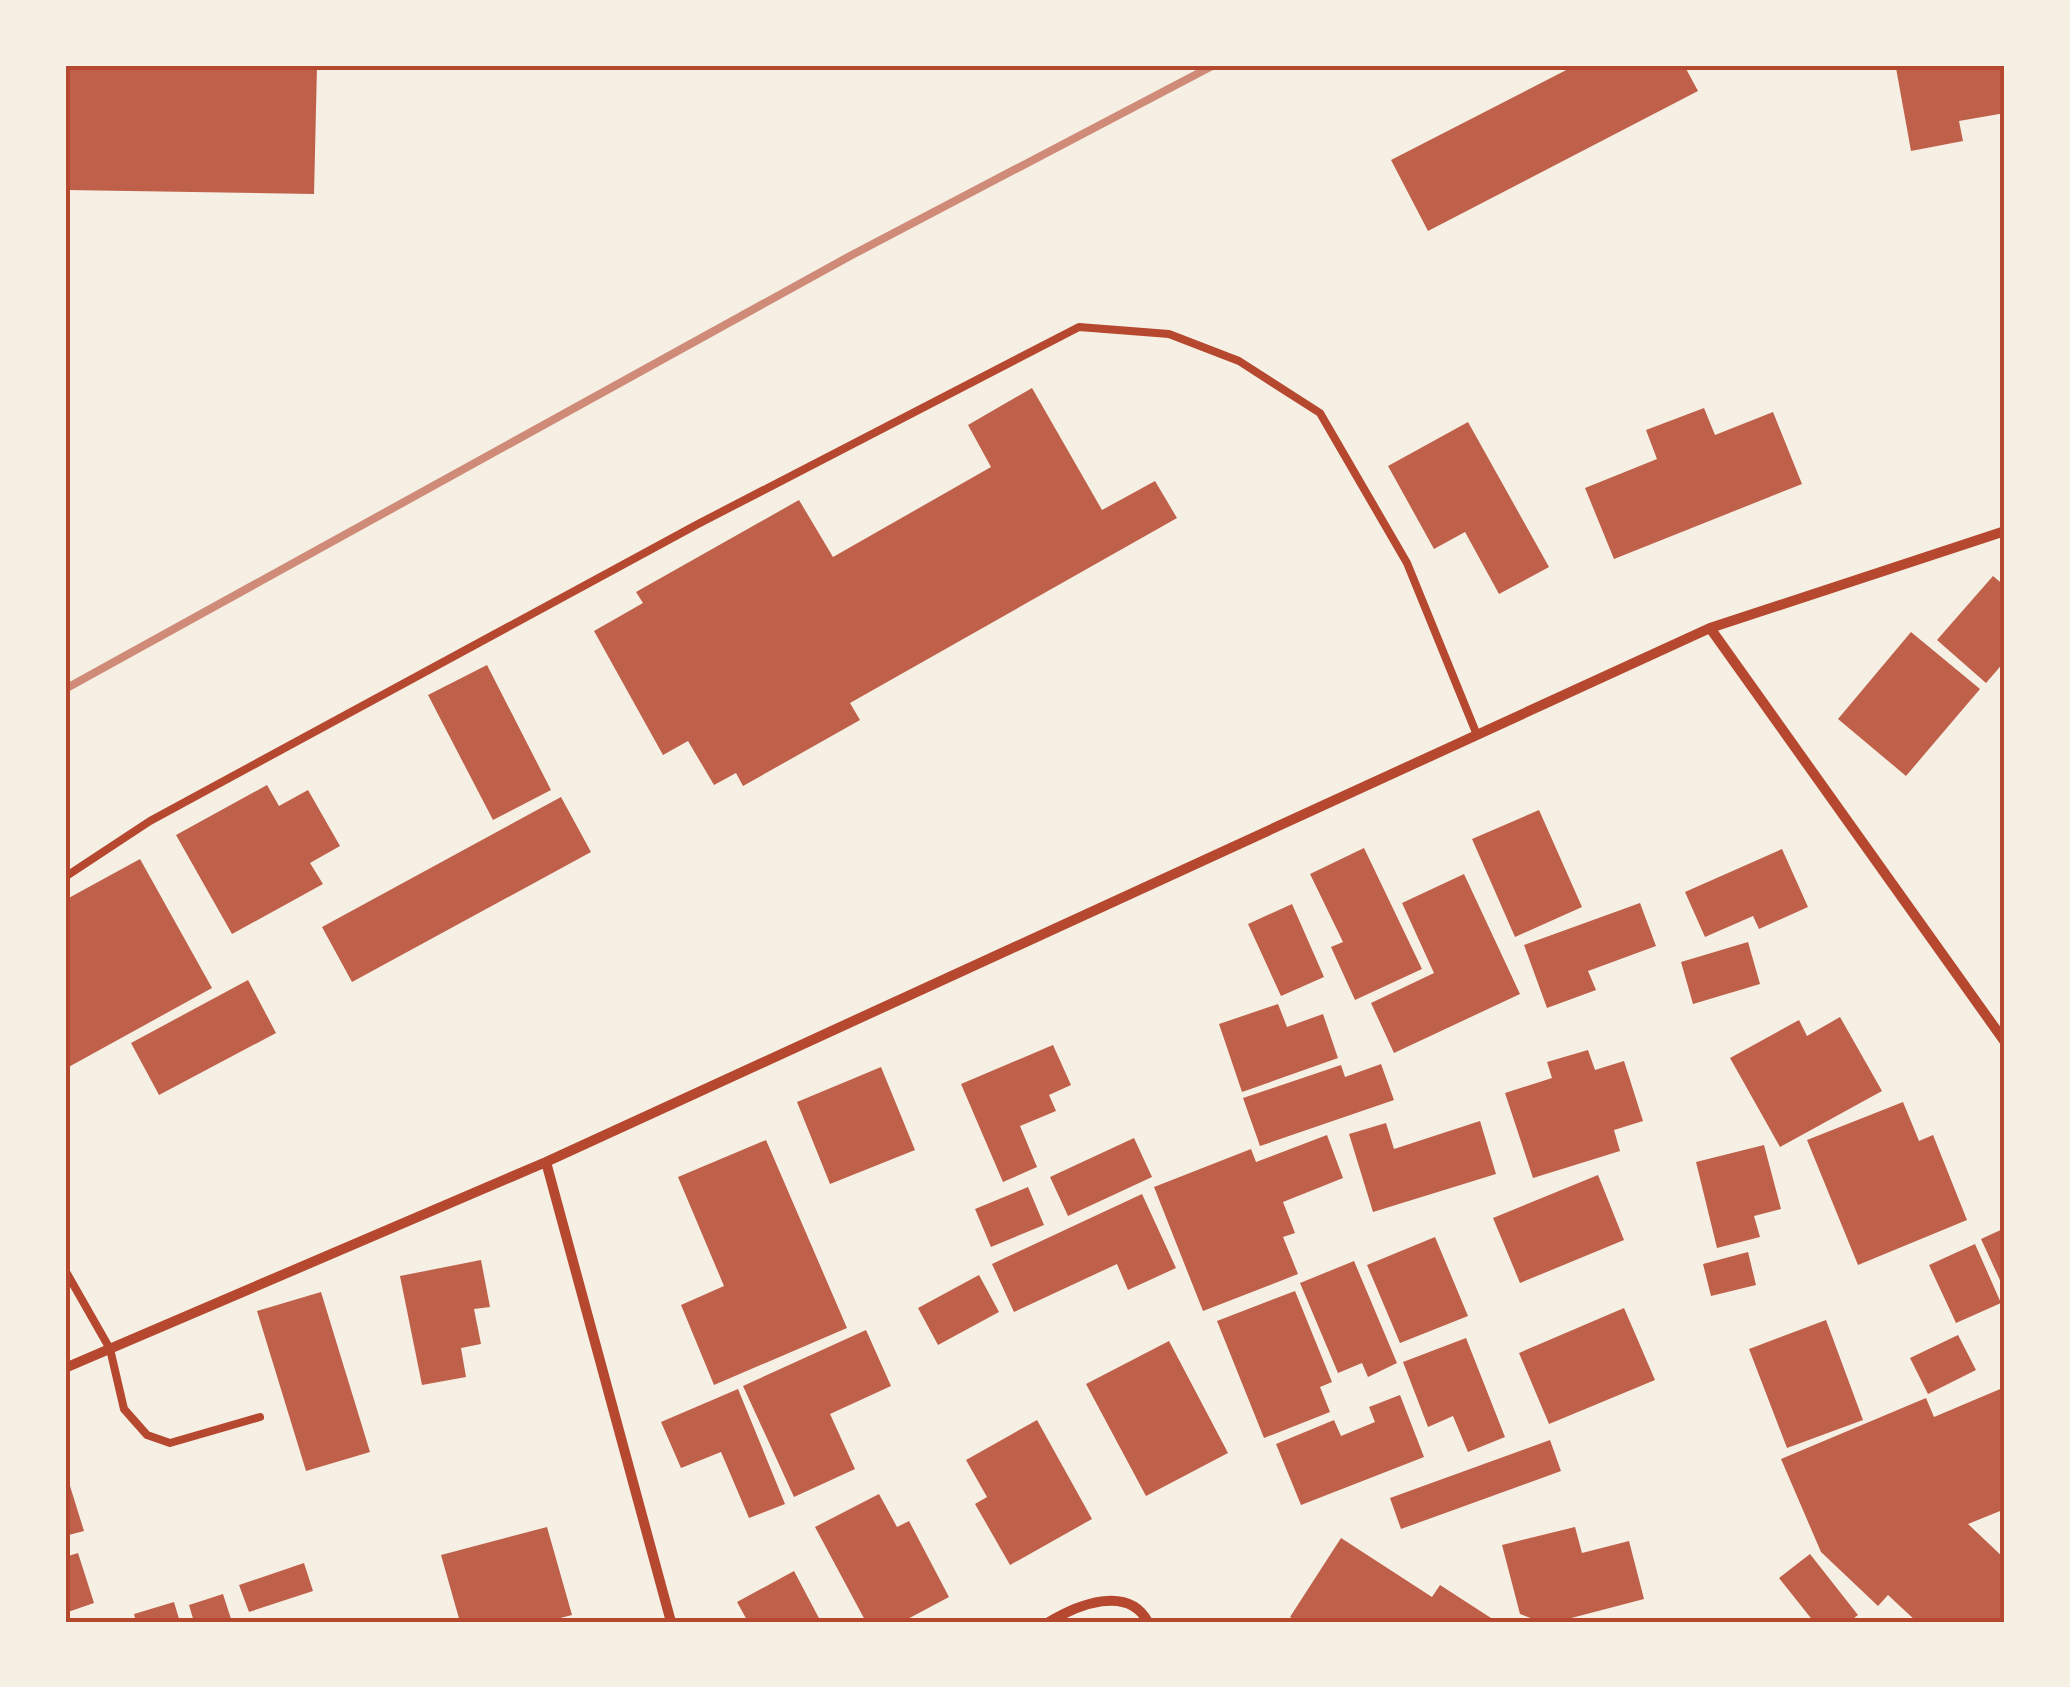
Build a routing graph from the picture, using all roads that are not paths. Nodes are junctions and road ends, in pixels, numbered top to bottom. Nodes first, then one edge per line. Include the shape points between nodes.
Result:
1 (2005, 532) edge
2 (1710, 628) junction
3 (1477, 735) junction
4 (65, 878) edge
5 (2005, 1042) edge
6 (546, 1162) junction
7 (65, 1270) edge
8 (110, 1348) junction
9 (65, 1368) edge
10 (260, 1417) dead end
11 (672, 1622) edge
12 (1049, 1622) edge
13 (1148, 1622) edge

1 - 2 street
2 - 3 street
2 - 5 street
3 - 4 lane via 1407,562 1320,413 1238,362 1169,334 1078,327 218,784
3 - 6 street
6 - 8 street
6 - 11 street
7 - 8 lane
8 - 9 street
8 - 10 lane via 124,1410 147,1435 170,1443
12 - 13 street via 1077,1605 1116,1600

